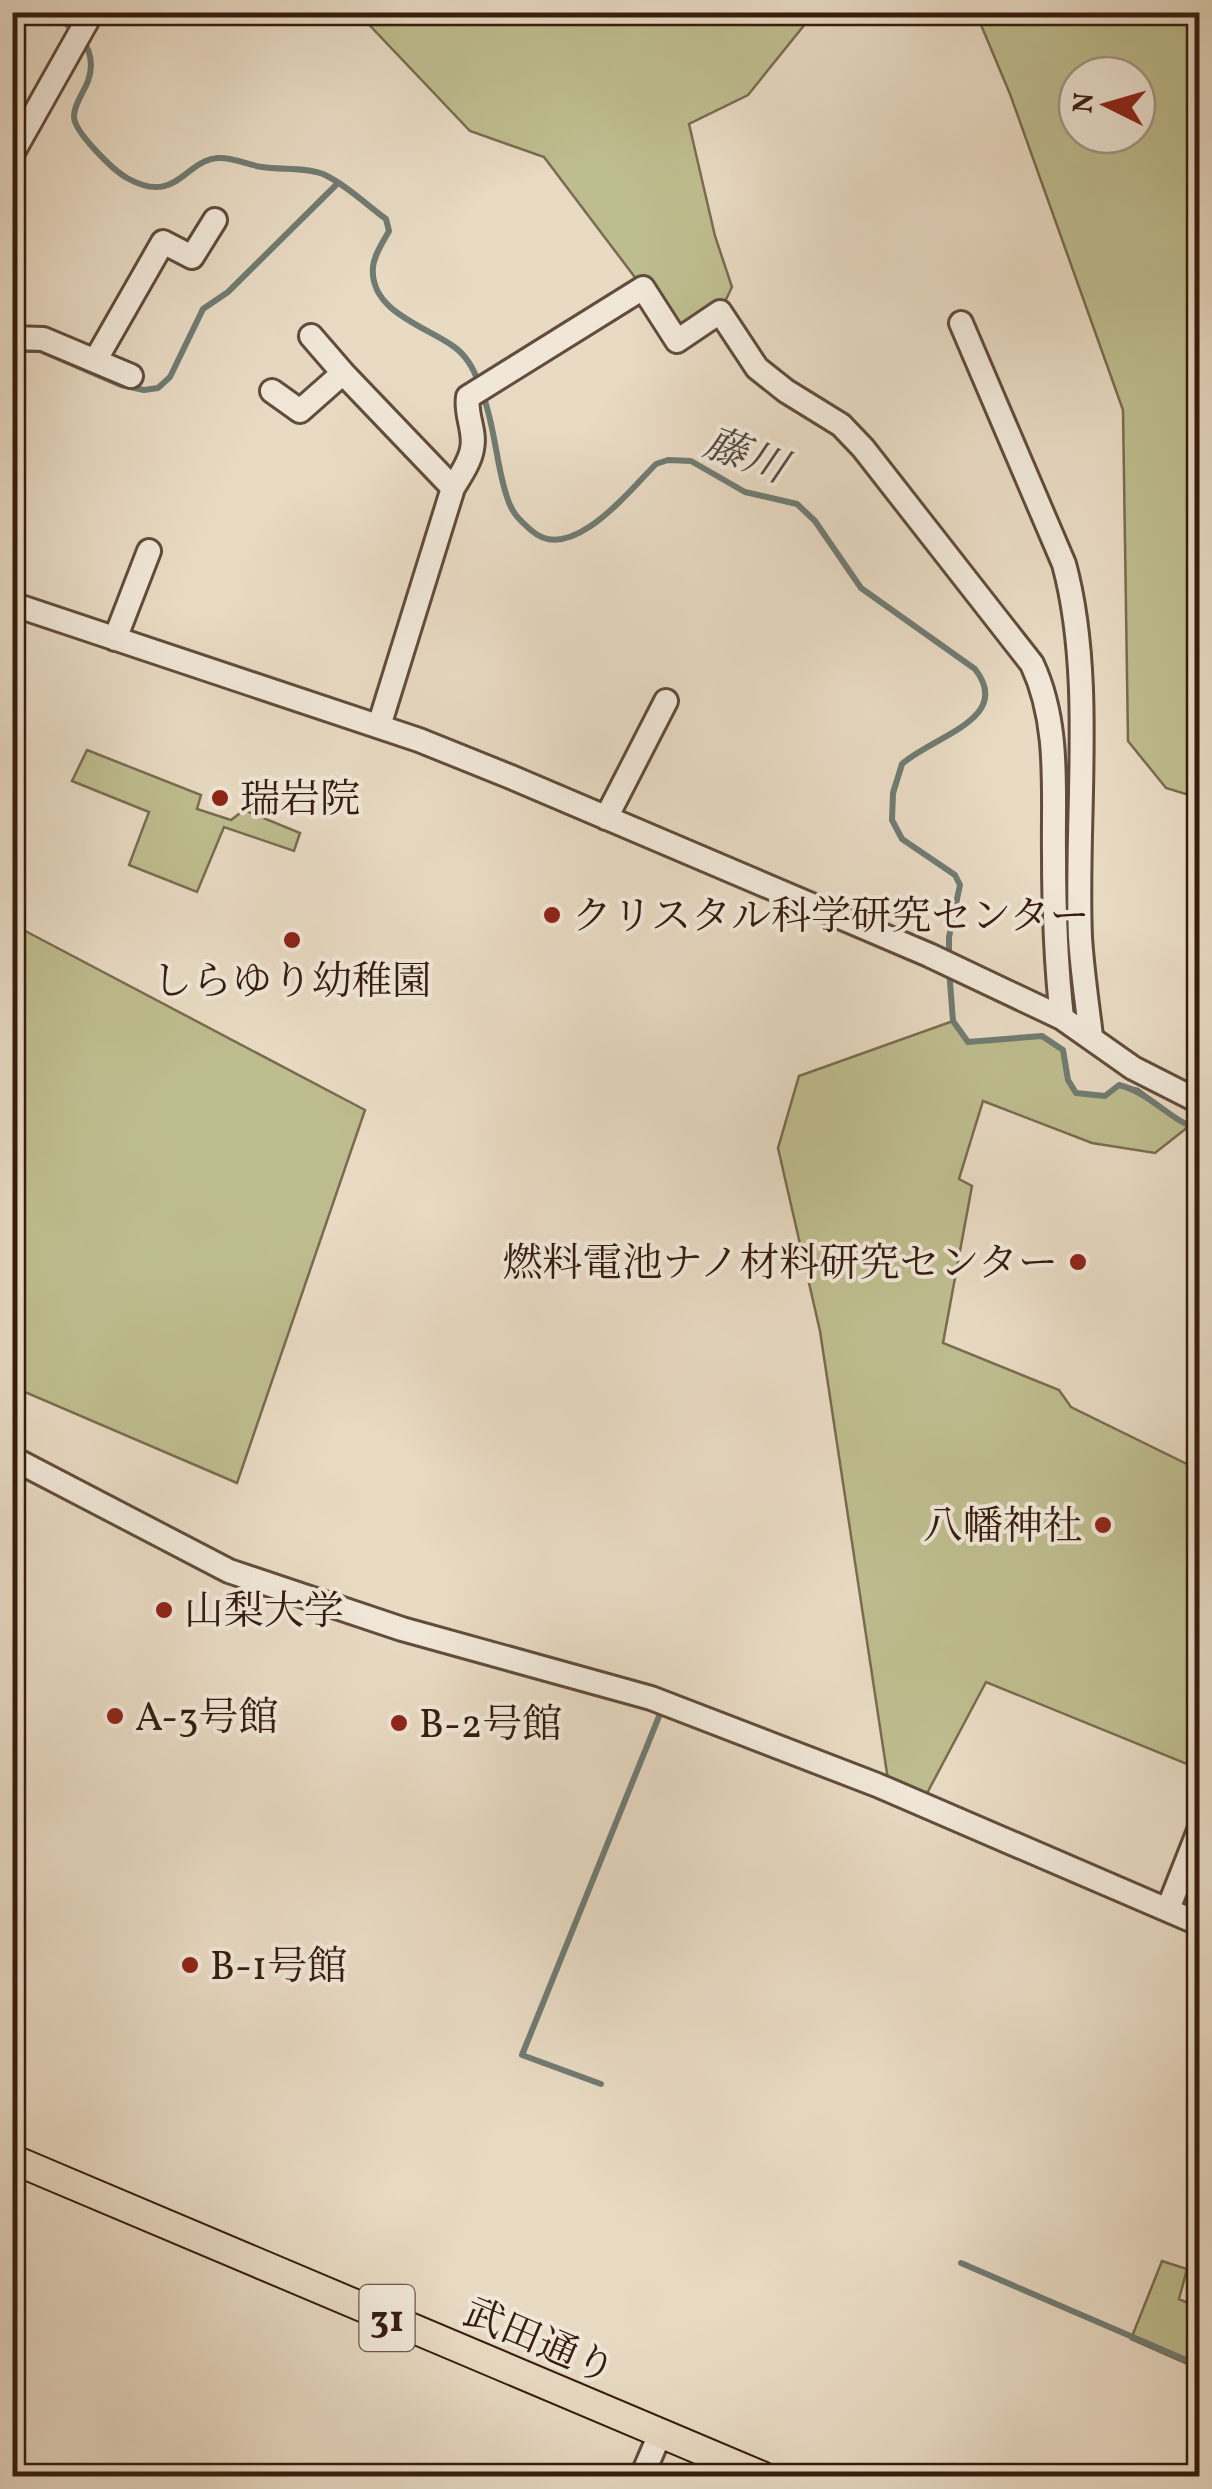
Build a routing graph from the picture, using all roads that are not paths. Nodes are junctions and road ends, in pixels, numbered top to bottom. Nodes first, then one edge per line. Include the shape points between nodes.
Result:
1 (86, 22) dead end
2 (12, 154) edge
3 (215, 220) dead end
4 (961, 323) dead end
5 (311, 336) dead end
6 (12, 338) edge
7 (94, 361) junction
8 (343, 374) junction
9 (131, 376) dead end
10 (272, 391) dead end
11 (454, 488) junction
12 (149, 551) dead end
13 (12, 604) edge
14 (115, 639) junction
15 (666, 702) dead end
16 (378, 726) junction
17 (606, 818) junction
18 (1062, 1018) junction
19 (1091, 1036) junction
20 (1200, 1102) edge
21 (12, 1458) edge
22 (1200, 1828) edge
23 (1168, 1909) junction
24 (1200, 1924) edge
25 (12, 2159) edge
26 (660, 2434) junction
27 (642, 2476) edge
28 (762, 2476) edge

1 - 2 street
3 - 7 street via 192,257 163,242
4 - 19 street via 1074,601 1080,939
5 - 8 street
6 - 7 street via 42,339
7 - 9 street
8 - 10 street via 300,411
8 - 11 street
11 - 16 street
11 - 18 street via 474,444 468,397 644,288 678,341 720,312 757,368 841,424 1032,664 1046,695 1053,744
12 - 14 street
13 - 14 street
14 - 16 street
15 - 17 street
16 - 17 street
17 - 18 street
18 - 19 street
19 - 20 street via 1133,1068
21 - 23 street via 229,1571 402,1629 651,1698
22 - 23 street
23 - 24 street
25 - 26 main road, 武田通り / 31
26 - 27 street
26 - 28 main road, 武田通り / 31

